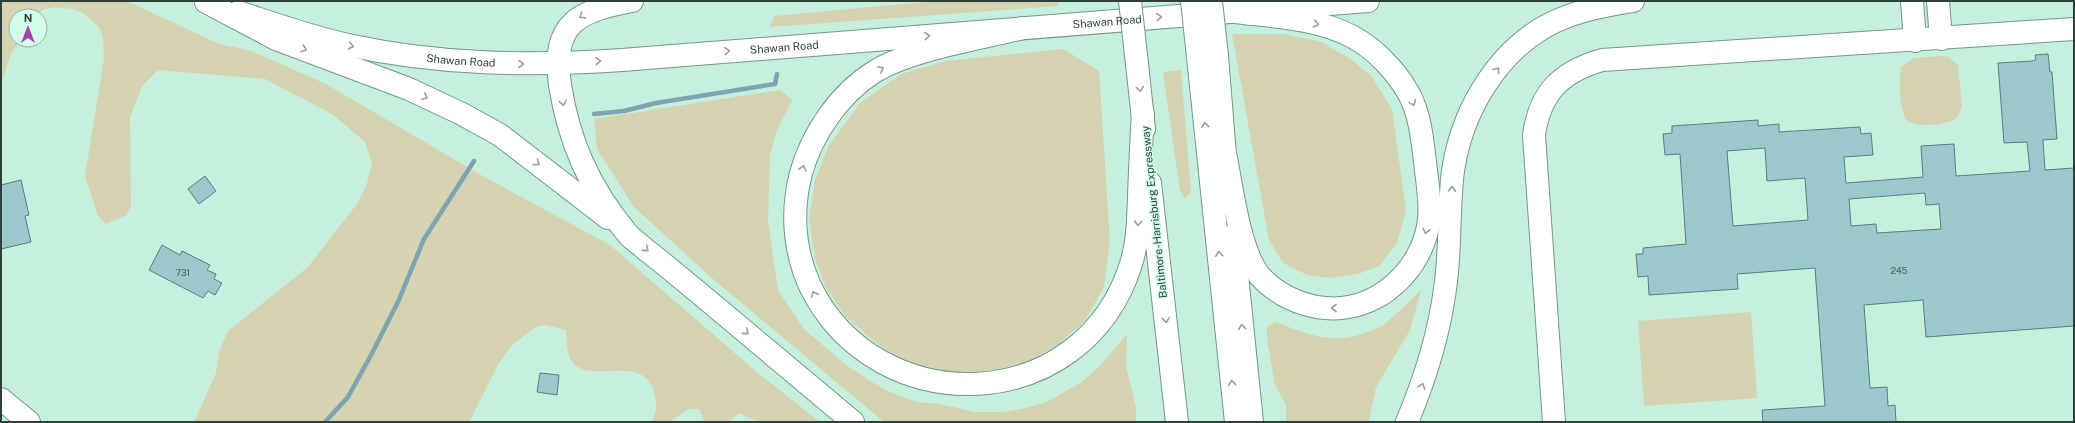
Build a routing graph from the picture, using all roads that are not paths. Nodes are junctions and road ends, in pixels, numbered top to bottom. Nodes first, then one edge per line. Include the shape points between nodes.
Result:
1 (205, 1) edge
2 (632, 1) edge
3 (1130, 1) edge
4 (1192, 1) edge
5 (1211, 1) edge
6 (1368, 1) edge
7 (1633, 1) edge
8 (1912, 1) edge
9 (1938, 1) edge
10 (1342, 2) edge
11 (1236, 12) junction
12 (1023, 28) junction
13 (2074, 29) edge
14 (1941, 39) junction
15 (1915, 41) junction
16 (1208, 56) junction
17 (559, 64) junction
18 (1143, 114) junction
19 (1225, 153) junction
20 (626, 233) junction
21 (1, 399) edge
22 (29, 422) edge
23 (853, 422) edge
24 (1177, 422) edge
25 (1236, 422) edge
26 (1252, 422) edge
27 (1407, 422) edge
28 (1554, 422) edge

1 -> 17 main road, Shawan Road via 301,33 355,47 456,61
1 -> 20 main road via 276,39 409,89 468,118 506,140
2 -> 17 main road via 581,15 569,26 561,48
3 -> 18 main road, Baltimore-Harrisburg Expressway, bridge
4 - 16 main road, bridge
5 - 16 main road, bridge
6 - 10 main road, Shawan Road
27 -> 7 main road via 1432,358 1446,288 1453,172 1458,144 1482,90 1519,46 1541,29 1599,6
8 - 15 main road
9 - 14 main road
10 - 11 main road, Shawan Road
12 -> 11 main road, Shawan Road
11 -> 19 main road via 1332,28 1369,48 1396,75 1408,92 1421,128 1429,204 1428,226 1419,255 1408,272 1394,286 1376,298 1354,306 1336,309 1314,307 1293,300 1260,275 1249,257
17 -> 12 main road, Shawan Road
18 -> 12 main road via 1137,242 1131,263 1124,285 1112,308 1074,351 1032,375 990,387 967,389 945,388 905,378 863,354 831,322 816,300 798,253 795,206 805,161 814,140 840,102 874,72 926,52
13 - 14 main road
14 - 15 main road
15 - 28 main road via 1602,60 1580,67 1554,88 1543,101 1534,135
16 - 19 main road
25 -> 16 main road
17 -> 20 main road via 559,79 567,122 578,158
18 -> 24 main road, Baltimore-Harrisburg Expressway
26 -> 19 main road
20 -> 23 main road
21 - 22 main road

